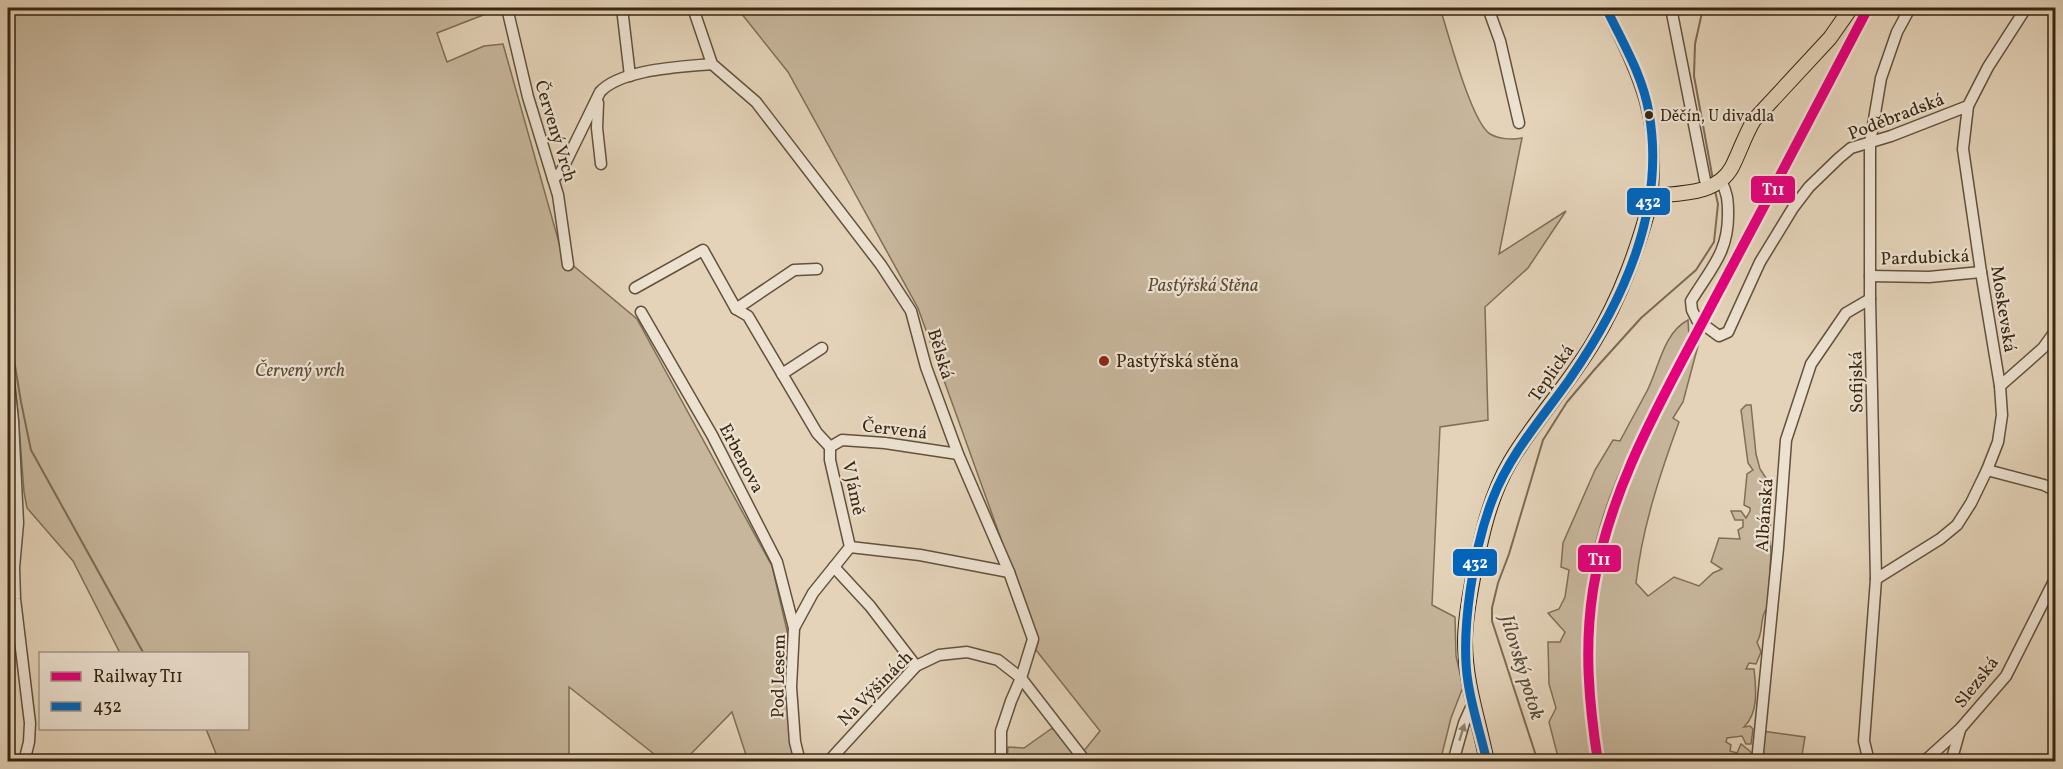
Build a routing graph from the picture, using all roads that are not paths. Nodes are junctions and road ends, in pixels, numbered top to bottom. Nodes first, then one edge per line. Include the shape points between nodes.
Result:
1 (507, 8) edge
2 (622, 8) edge
3 (693, 8) edge
4 (1488, 8) edge
5 (1606, 8) edge
6 (1671, 8) edge
7 (1851, 8) edge
8 (1911, 8) edge
9 (2026, 8) edge
10 (712, 64) junction
11 (630, 76) junction
12 (598, 97) junction
13 (1968, 106) junction
14 (1519, 123) dead end
15 (1870, 143) junction
16 (601, 164) dead end
17 (553, 179) junction
18 (1713, 183) junction
19 (1652, 196) junction
20 (568, 265) dead end
21 (817, 269) dead end
22 (1981, 272) junction
23 (1870, 276) junction
24 (635, 288) dead end
25 (1870, 299) junction
26 (736, 309) junction
27 (640, 312) dead end
28 (2055, 330) edge
29 (822, 348) dead end
30 (8, 373) edge
31 (782, 374) junction
32 (2000, 386) junction
33 (830, 447) junction
34 (958, 454) junction
35 (1987, 470) junction
36 (2055, 491) edge
37 (850, 547) junction
38 (834, 567) junction
39 (1009, 572) junction
40 (1876, 579) junction
41 (2055, 579) edge
42 (794, 628) junction
43 (916, 666) junction
44 (1021, 678) junction
45 (1473, 703) junction
46 (1960, 729) junction
47 (24, 762) edge
48 (800, 762) edge
49 (828, 762) edge
50 (1001, 762) edge
51 (1086, 762) edge
52 (1453, 762) edge
53 (1486, 762) edge
54 (1757, 762) edge
55 (1869, 762) edge
56 (1921, 762) edge
57 (1951, 762) edge

1 - 17 street, Červený Vrch
2 - 11 street
3 - 10 street
4 - 14 street
5 - 19 street, Teplická via 1635,69 1649,110 1654,148
6 - 18 street
7 - 18 main road via 1830,38 1754,120 1731,169
8 - 15 street, Sofijská via 1897,32 1881,78
9 - 13 street, Moskevská
10 - 11 street
10 - 34 street, Bělská via 756,102 881,265 911,311 926,367
11 - 12 street via 608,84
12 - 16 street
12 - 17 street via 561,172
13 - 15 street, Poděbradská
13 - 22 street, Moskevská via 1963,149
15 - 18 street, Poděbradská via 1851,148 1792,208 1760,262 1728,332 1719,336 1697,320 1691,301 1727,238 1727,192
15 - 23 street, Sofijská
17 - 20 street, Červený Vrch
18 - 19 main road via 1694,192
19 - 45 main road, Teplická via 1631,266 1607,318 1511,460 1493,496 1466,616 1465,651
21 - 26 street via 794,270
22 - 23 street, Pardubická via 1929,277
22 - 32 street, Moskevská
23 - 25 street, Sofijská
24 - 26 street, V Jámě via 702,250
25 - 40 street, Sofijská
25 - 54 street, Albánská via 1846,313 1810,364 1786,440
26 - 31 street, V Jámě via 747,316
27 - 42 street, Erbenova via 712,435 777,562
28 - 32 street via 2043,348
29 - 31 street
30 - 47 street via 18,523 15,599 30,723
31 - 33 street, V Jámě via 817,433
32 - 35 street, Moskevská via 2002,415 1998,442
33 - 34 street, Červená via 842,440
33 - 37 street, V Jámě
34 - 39 street, Bělská
35 - 36 street
35 - 40 street, Moskevská via 1957,525
37 - 38 street
37 - 39 street
38 - 42 street, Pod Lesem via 813,593
38 - 43 street
39 - 44 street, Bělská via 1033,639
40 - 55 street, Sofijská via 1864,741
41 - 46 street, Slezská via 2006,676
42 - 48 street, Pod Lesem via 791,687
43 - 44 street, Na Výšinách via 939,655 967,652 998,660
43 - 49 street, Na Výšinách
44 - 50 street, Bělská via 1001,731
44 - 51 street, Na Výšinách
52 -> 45 street
45 - 53 main road, Teplická
46 - 56 street, Slezská
46 - 57 street

